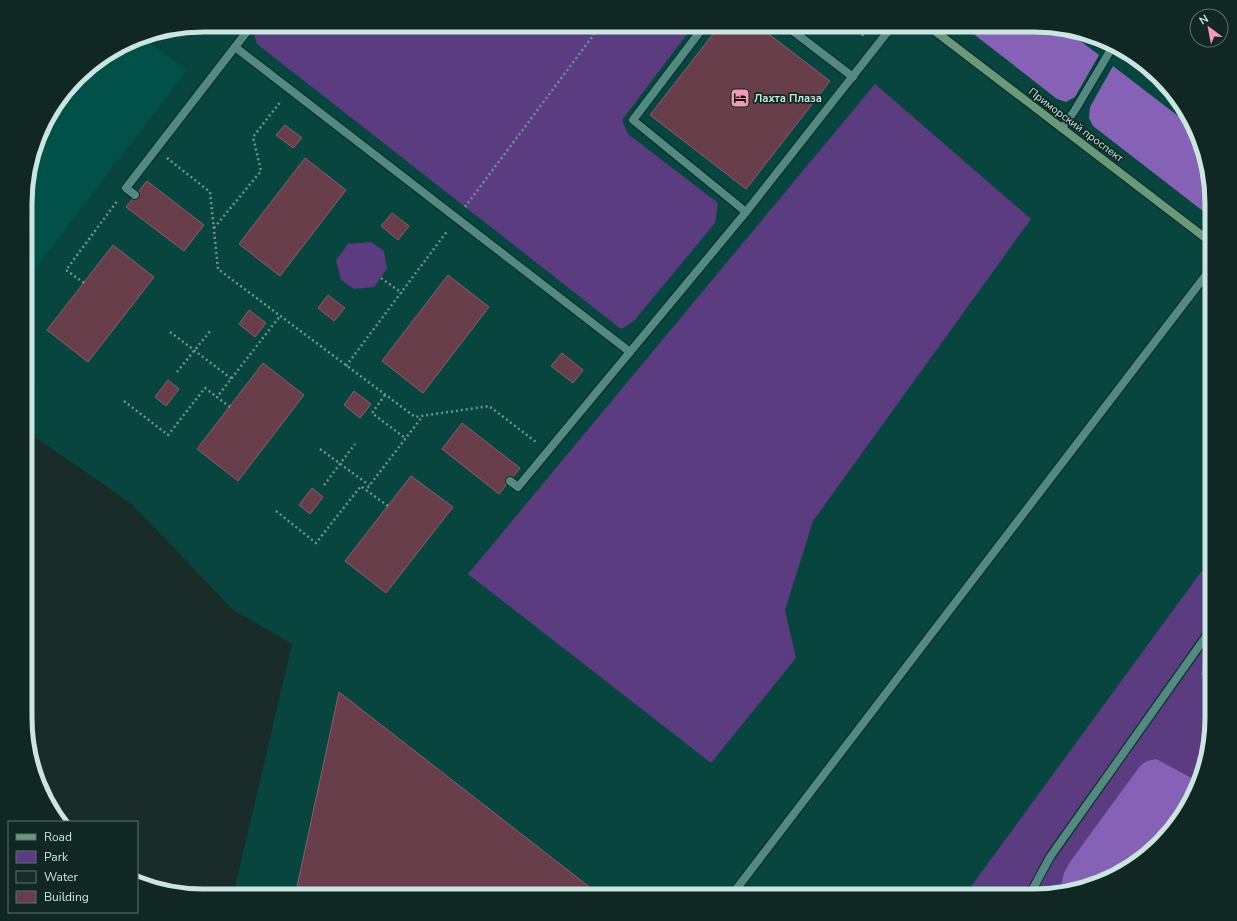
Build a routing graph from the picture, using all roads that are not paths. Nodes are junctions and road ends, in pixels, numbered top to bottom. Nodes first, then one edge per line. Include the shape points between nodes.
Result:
1 (247, 32) edge
2 (700, 32) edge
3 (794, 32) edge
4 (887, 32) edge
5 (936, 32) edge
6 (235, 47) junction
7 (1110, 51) edge
8 (852, 77) junction
9 (1062, 128) junction
10 (135, 195) dead end
11 (746, 212) junction
12 (1205, 237) edge
13 (1205, 276) edge
14 (630, 352) junction
15 (510, 480) dead end
16 (1205, 638) edge
17 (736, 889) edge
18 (1034, 889) edge

1 - 6 lane
2 - 11 lane via 633,120
3 - 8 lane
4 - 8 lane
5 - 9 street, Приморский проспект
6 - 10 lane via 126,188
6 - 14 lane
7 - 9 lane
8 - 11 lane
9 - 12 street, Приморский проспект
11 - 14 lane
13 - 17 lane
14 - 15 lane via 518,487
16 - 18 lane via 1050,857

